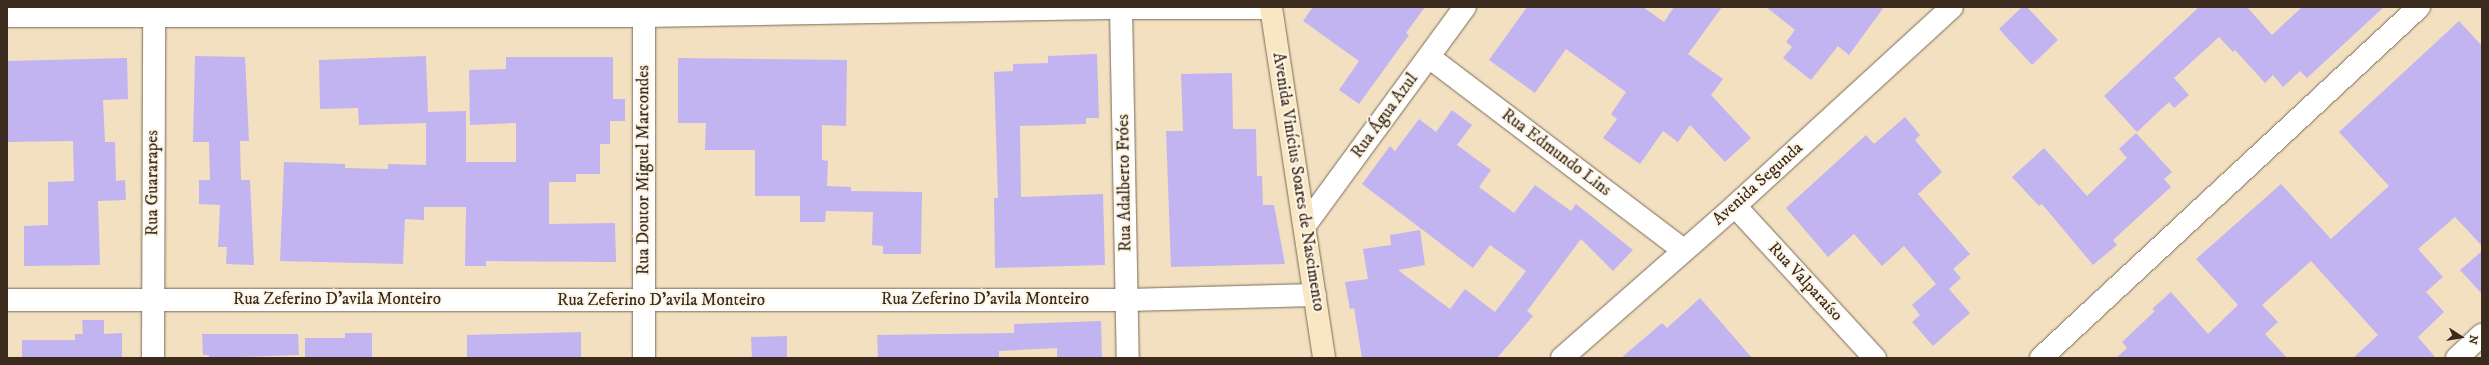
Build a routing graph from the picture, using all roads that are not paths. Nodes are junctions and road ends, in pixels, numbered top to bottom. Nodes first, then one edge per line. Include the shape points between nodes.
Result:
1 (1465, 7) edge
2 (1952, 7) edge
3 (2419, 7) edge
4 (1121, 8) junction
5 (1271, 8) edge
6 (154, 12) edge
7 (644, 12) edge
8 (7, 16) edge
9 (1428, 57) junction
10 (1734, 206) junction
11 (1306, 224) junction
12 (1683, 250) junction
13 (1315, 296) junction
14 (7, 300) edge
15 (152, 300) junction
16 (1128, 300) junction
17 (644, 301) junction
18 (2482, 335) edge
19 (153, 358) edge
20 (644, 358) edge
21 (1128, 358) edge
22 (1324, 358) edge
23 (1562, 358) edge
24 (1875, 358) edge
25 (2041, 358) edge
26 (2457, 358) edge

1 - 9 street, Rua Água Azul
2 - 10 street, Avenida Segunda
3 - 25 street
4 - 5 street
4 - 7 street
4 - 16 street, Rua Adalberto Fróes
5 - 11 street, Avenida Vinícius Soares de Nascimento
6 - 7 street
6 - 8 street
6 - 15 street, Rua Guararapes
7 - 17 street, Rua Doutor Miguel Marcondes
9 - 11 street, Rua Água Azul
9 - 12 street, Rua Edmundo Lins
10 - 12 street, Avenida Segunda
10 - 24 street, Rua Valparaíso
11 - 13 street, Avenida Vinícius Soares de Nascimento
12 - 23 street, Avenida Segunda
13 - 16 street, Rua Zeferino D'avila Monteiro
13 - 22 street, Avenida Vinícius Soares de Nascimento
14 - 15 street, Rua Zeferino D'avila Monteiro
15 - 17 street, Rua Zeferino D'avila Monteiro
15 - 19 street, Rua Guararapes
16 - 17 street, Rua Zeferino D'avila Monteiro
16 - 21 street, Rua Adalberto Fróes
17 - 20 street, Rua Doutor Miguel Marcondes
18 - 26 street

